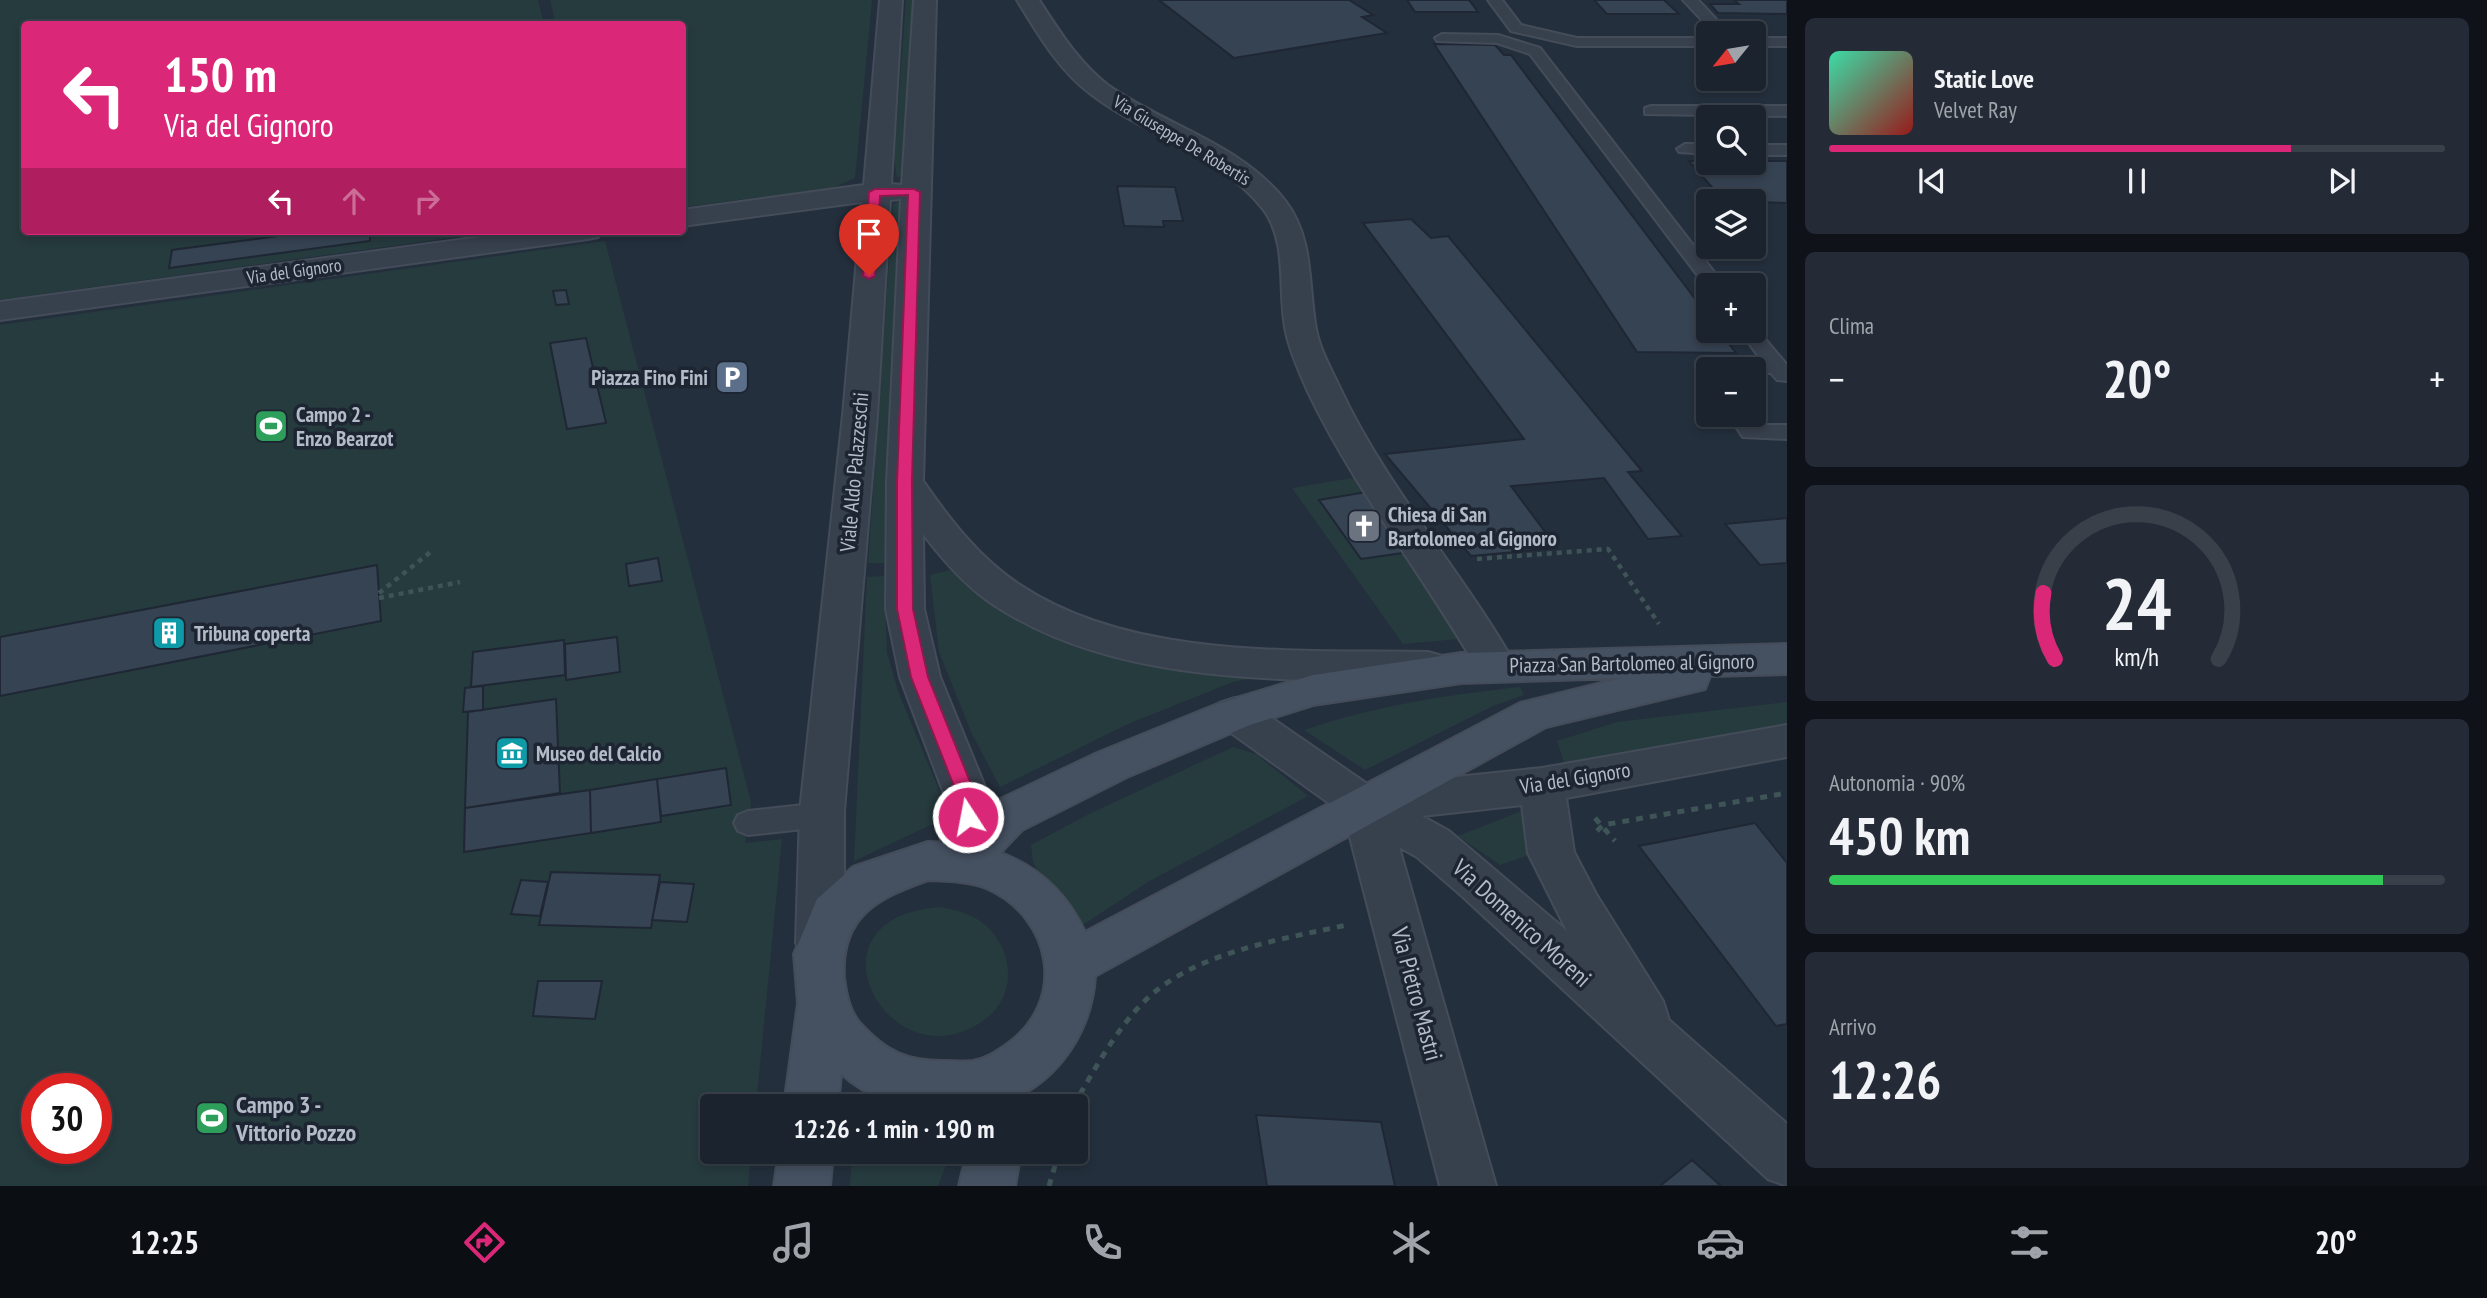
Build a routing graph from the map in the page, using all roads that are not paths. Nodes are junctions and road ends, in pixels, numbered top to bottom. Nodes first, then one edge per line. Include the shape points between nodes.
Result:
1 (891, 0) edge
2 (925, 0) edge
3 (1028, 0) edge
4 (1495, 0) edge
5 (1690, 0) edge
6 (1710, 21) edge
7 (1442, 38) dead end
8 (1696, 42) edge
9 (1766, 42) edge
10 (1787, 42) edge
11 (1651, 111) dead end
12 (1787, 111) edge
13 (1685, 149) dead end
14 (1696, 149) edge
15 (1766, 150) edge
16 (1787, 150) edge
17 (875, 192) junction
18 (914, 192) junction
19 (686, 217) edge
20 (559, 235) edge
21 (1706, 273) edge
22 (0, 311) edge
23 (1759, 343) edge
24 (1782, 373) edge
25 (1747, 427) edge
26 (1787, 432) edge
27 (905, 482) junction
28 (1783, 659) edge
29 (1478, 667) junction
30 (1235, 714) junction
31 (1787, 741) edge
32 (1542, 785) junction
33 (1363, 804) junction
34 (822, 815) junction
35 (748, 823) dead end
36 (961, 863) junction
37 (820, 943) junction
38 (1071, 964) junction
39 (822, 1006) junction
40 (1670, 1057) junction
41 (1004, 1092) edge
42 (812, 1094) edge
43 (1787, 1160) edge
44 (805, 1164) edge
45 (992, 1164) edge
46 (802, 1186) edge
47 (987, 1186) edge
48 (1468, 1186) edge

1 - 17 street, Viale Aldo Palazzeschi
2 - 18 street
3 - 29 street, Via Giuseppe De Robertis via 1058,48 1085,78 1251,179 1277,209 1290,234 1305,346 1343,427
4 - 8 lane via 1516,28 1577,42
5 - 6 lane
7 - 21 lane via 1498,39 1535,51
9 - 10 lane
11 - 12 lane
13 - 14 lane
15 - 16 lane
17 - 18 street
17 - 19 street
17 - 34 street, Viale Aldo Palazzeschi via 860,415
18 - 27 street
20 - 22 street, Via del Gignoro
23 - 24 lane
25 - 26 lane via 1751,432
27 - 29 street, Piazza San Bartolomeo al Gignoro via 931,521 988,582 1035,612 1100,636 1247,661
27 - 36 street via 905,609 910,643 931,711 968,799
28 - 29 main road, Piazza San Bartolomeo al Gignoro
28 - 33 main road, Piazza San Bartolomeo al Gignoro via 1535,714
29 - 30 main road, Piazza San Bartolomeo al Gignoro via 1313,690
30 - 33 street
30 - 36 main road, Piazza San Bartolomeo al Gignoro via 1112,765 1006,817
31 - 32 street, Via del Gignoro
32 - 33 street, Via del Gignoro
32 - 40 street, Via Domenico Moreni via 1551,853 1579,908
33 - 38 main road, Piazza San Bartolomeo al Gignoro
33 - 40 street, Via Domenico Moreni via 1433,844
33 - 48 street, Via Pietro Mastri
34 - 35 lane
34 - 37 street, Viale Aldo Palazzeschi
36 - 37 main road via 928,861 888,871 858,888 831,917
36 - 38 main road via 994,871 1032,895 1058,926
37 - 39 main road via 816,982
38 - 41 main road via 1067,1007 1058,1028
39 - 41 main road via 830,1025 857,1056 898,1080 950,1090
39 - 42 main road
40 - 43 street, Via Domenico Moreni
44 - 46 main road
45 - 47 main road

